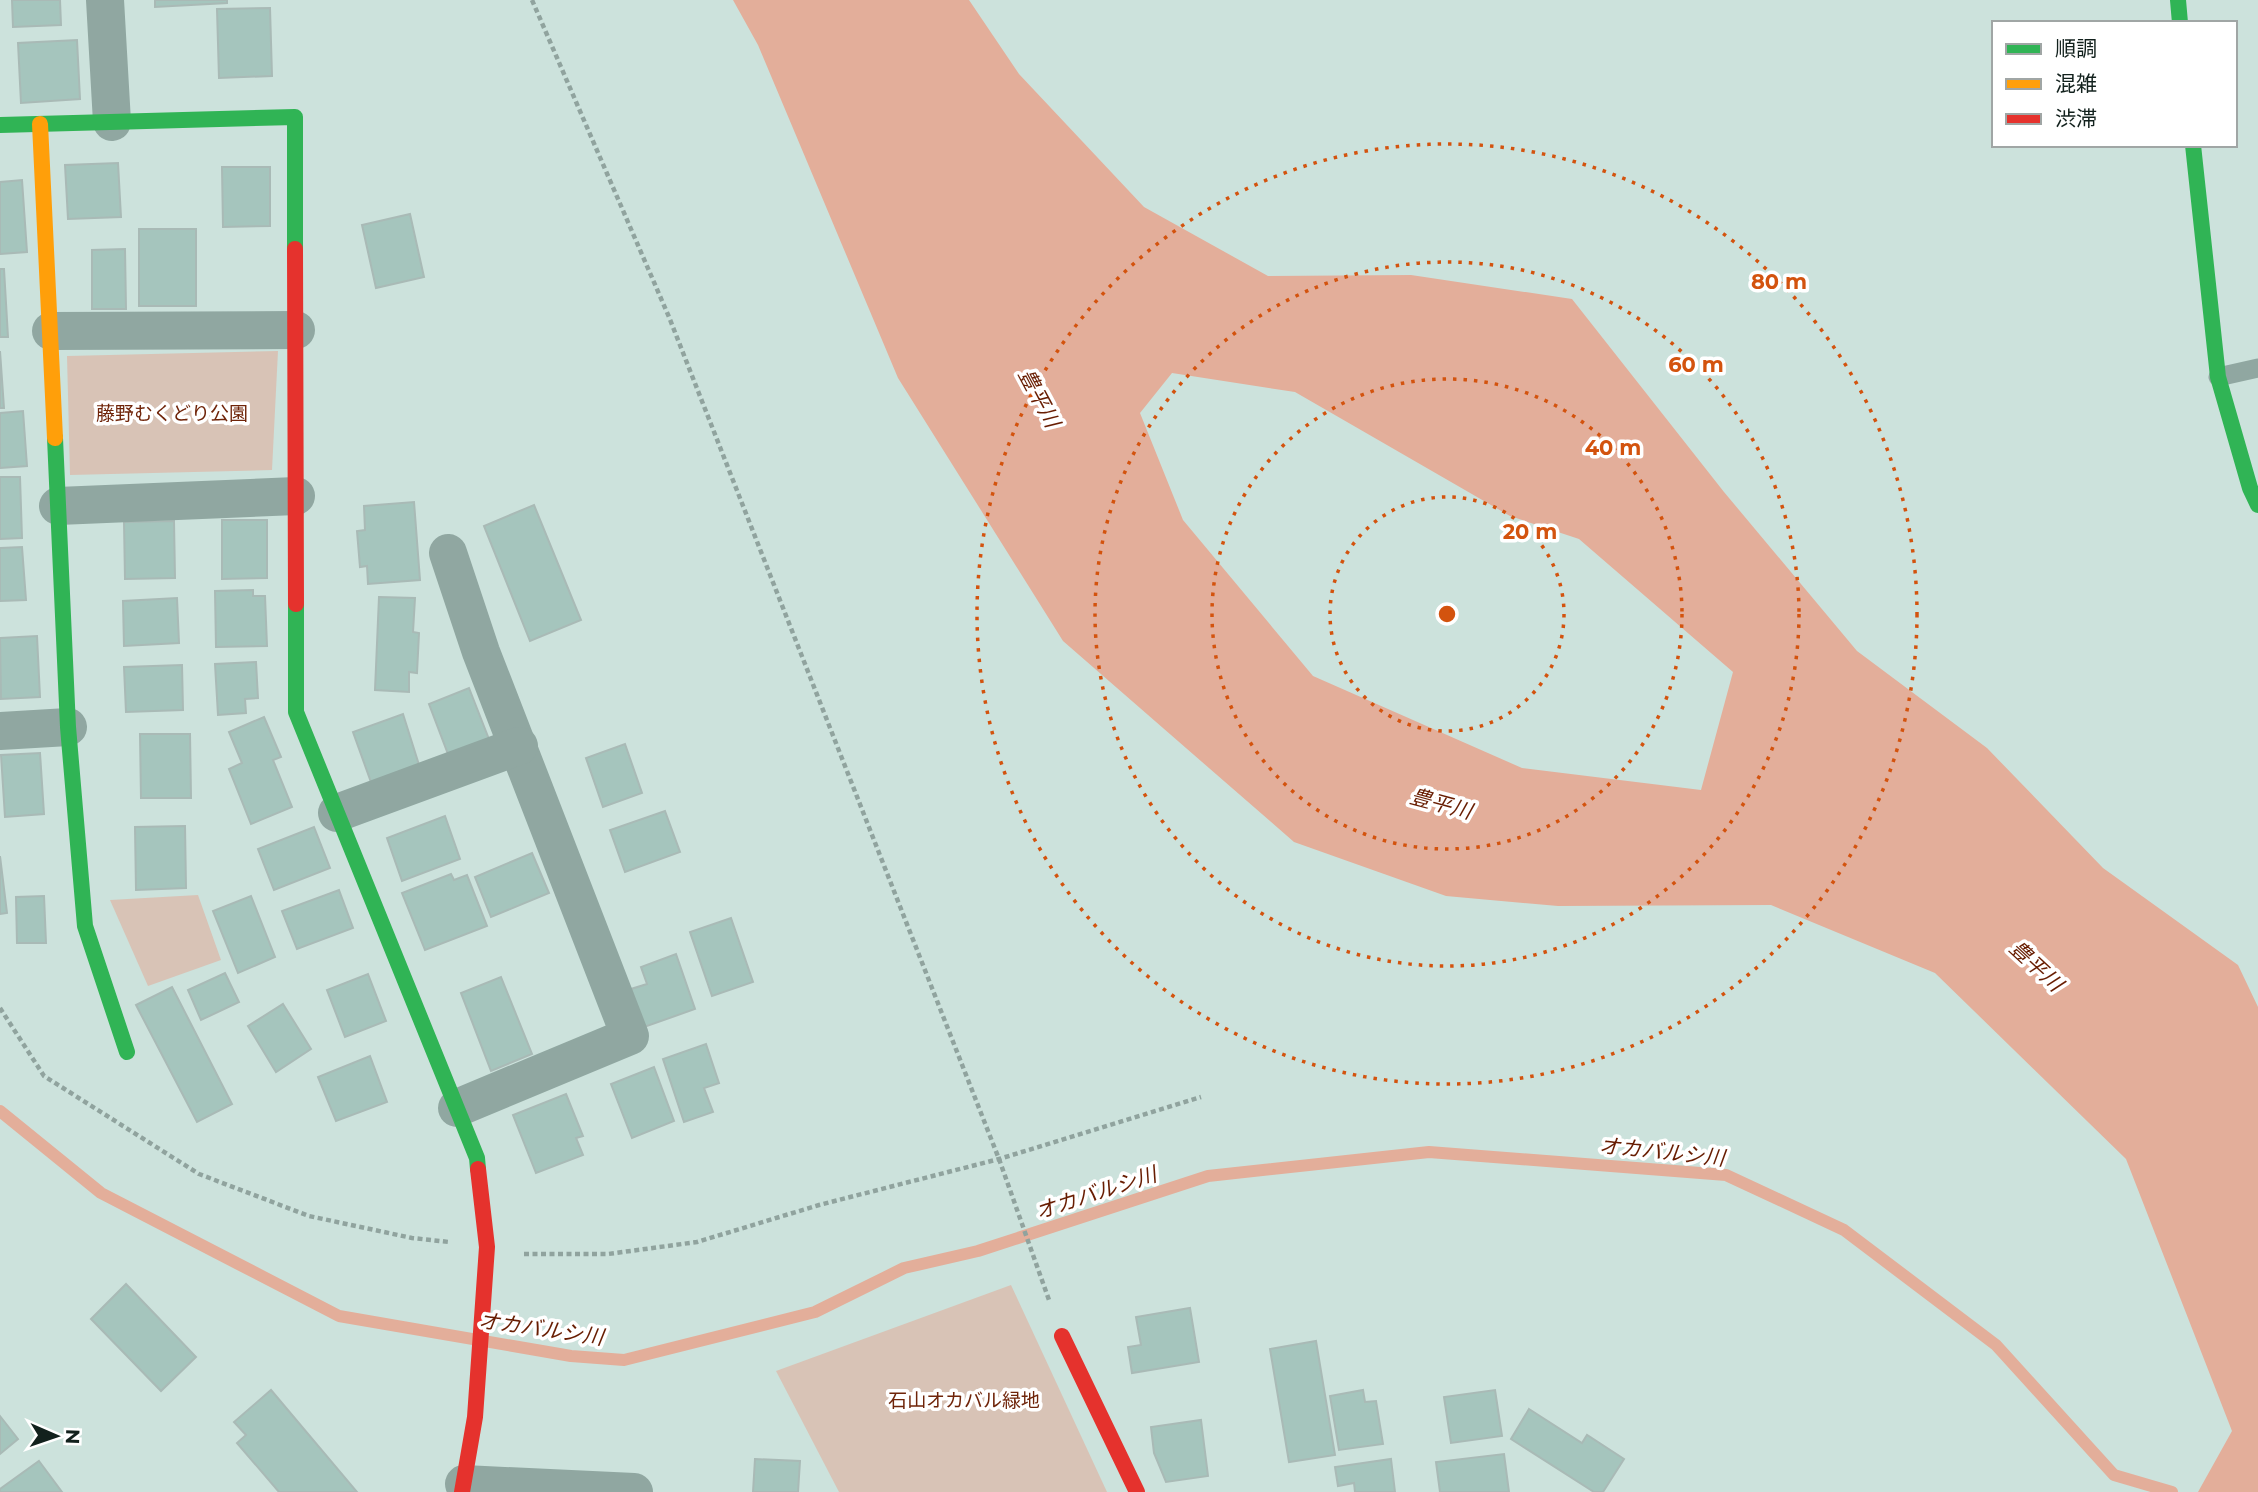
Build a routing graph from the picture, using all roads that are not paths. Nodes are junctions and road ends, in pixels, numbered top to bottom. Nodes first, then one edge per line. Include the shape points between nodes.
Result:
1 (105, 0) edge
2 (2178, 0) edge
3 (2180, 21) edge
4 (112, 122) junction
5 (40, 124) junction
6 (0, 125) edge
7 (2193, 147) edge
8 (296, 330) junction
9 (51, 331) junction
10 (2258, 368) edge
11 (2218, 377) junction
12 (296, 496) junction
13 (2258, 505) edge
14 (58, 506) junction
15 (447, 553) dead end
16 (68, 727) junction
17 (0, 731) edge
18 (519, 746) junction
19 (337, 813) junction
20 (127, 1052) dead end
21 (457, 1108) junction
22 (1062, 1336) road end
23 (463, 1488) edge
24 (634, 1492) edge
25 (1137, 1492) edge

1 - 4 street
2 - 3 street
4 - 5 street
4 - 8 street via 295,117
5 - 6 street
5 - 9 street
7 - 11 street
8 - 9 street
8 - 12 street
9 - 14 street
10 - 11 lane
11 - 13 street
12 - 14 street
12 - 19 street via 296,712
14 - 16 street
15 - 18 street
16 - 17 street
16 - 20 street via 85,926
18 - 19 street
18 - 21 street via 631,1036
19 - 21 street
21 - 23 street via 477,1158 487,1247 475,1417
22 - 25 street
23 - 24 street

